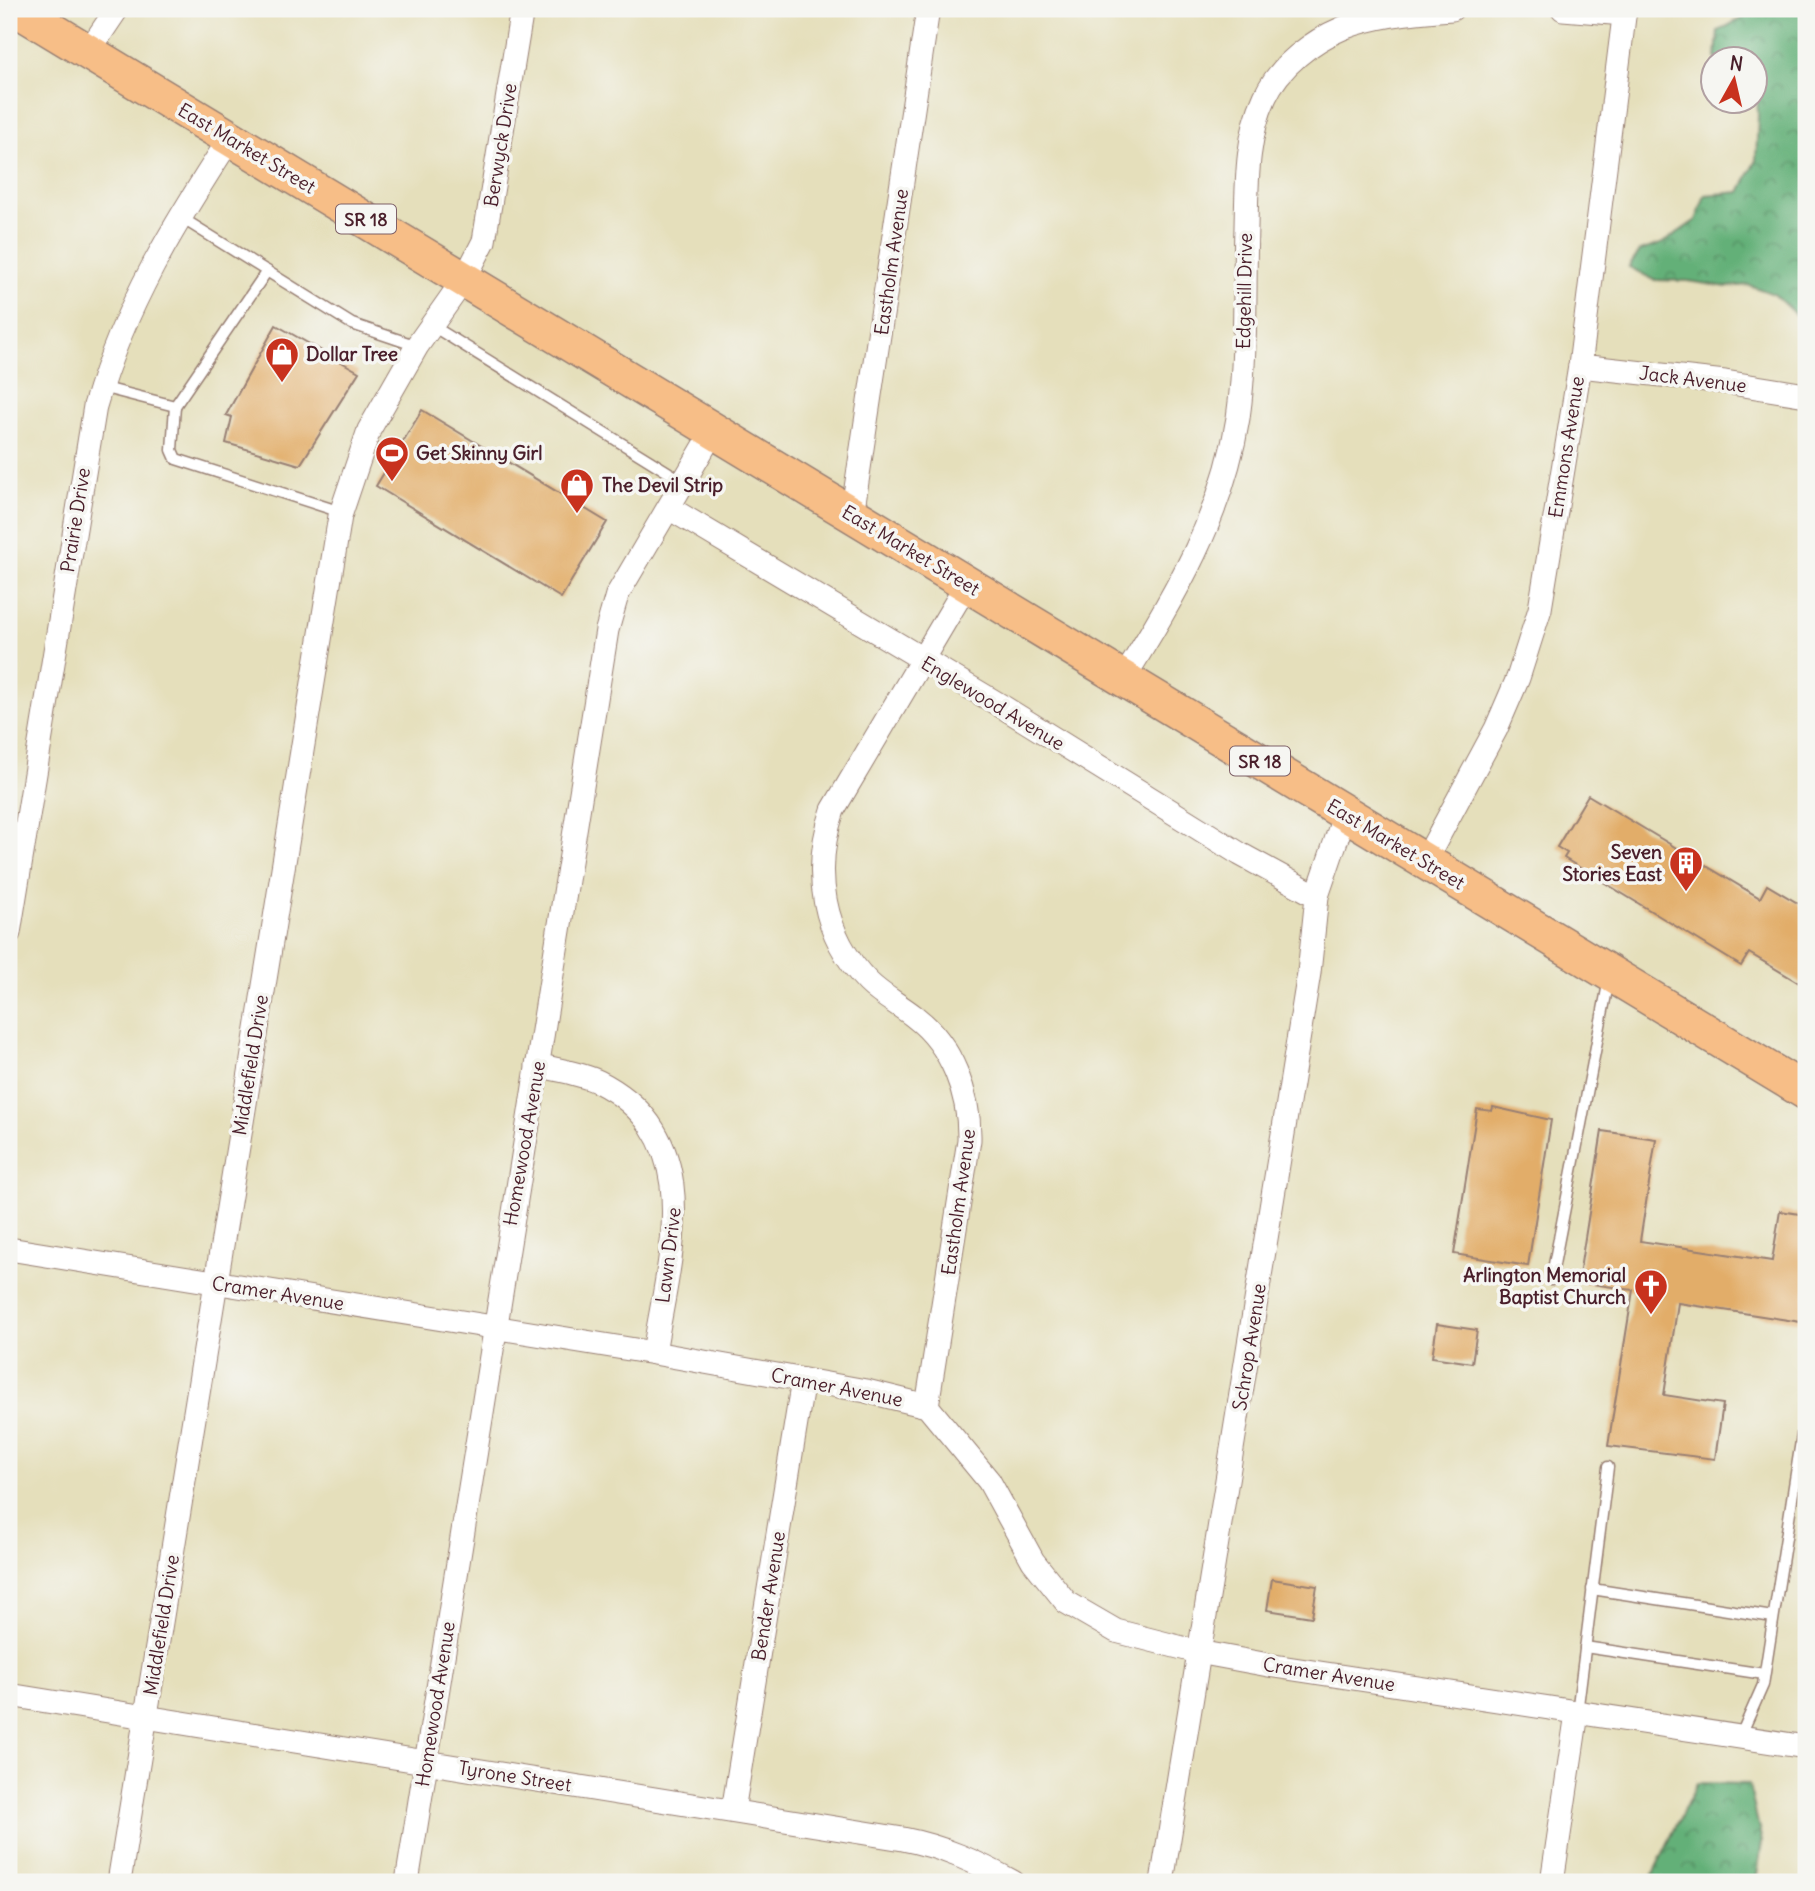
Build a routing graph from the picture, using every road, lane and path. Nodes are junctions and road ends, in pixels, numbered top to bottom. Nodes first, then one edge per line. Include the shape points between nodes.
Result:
1 (17, 9) edge
2 (117, 9) edge
3 (522, 9) edge
4 (928, 9) edge
5 (1452, 9) edge
6 (1563, 9) edge
7 (1624, 11) edge
8 (88, 52) junction
9 (232, 138) junction
10 (180, 217) junction
11 (267, 271) junction
12 (465, 278) junction
13 (431, 325) junction
14 (417, 346) junction
15 (1580, 366) junction
16 (101, 387) junction
17 (1806, 395) edge
18 (175, 406) junction
19 (714, 430) junction
20 (684, 482) junction
21 (669, 508) junction
22 (341, 512) junction
23 (852, 515) junction
24 (967, 584) junction
25 (922, 659) junction
26 (1124, 678) junction
27 (1806, 738) edge
28 (1806, 748) edge
29 (1345, 814) junction
30 (1426, 861) junction
31 (1317, 897) junction
32 (9, 933) edge
33 (1610, 973) junction
34 (537, 1065) junction
35 (1806, 1092) edge
36 (9, 1249) edge
37 (1550, 1280) dead end
38 (216, 1284) junction
39 (495, 1329) junction
40 (654, 1353) junction
41 (803, 1380) junction
42 (927, 1406) junction
43 (1806, 1409) edge
44 (1608, 1467) dead end
45 (1592, 1589) junction
46 (1773, 1616) junction
47 (1585, 1647) junction
48 (1198, 1652) junction
49 (1764, 1674) junction
50 (9, 1695) edge
51 (1577, 1713) junction
52 (146, 1717) junction
53 (1740, 1737) junction
54 (1806, 1747) edge
55 (426, 1762) junction
56 (733, 1811) junction
57 (119, 1882) edge
58 (407, 1882) edge
59 (1013, 1882) edge
60 (1162, 1882) edge
61 (1552, 1882) edge

1 - 8 main road, East Market Street / SR 18
2 - 8 street
3 - 12 street, Berwyck Drive via 484,242
4 - 23 street, Eastholm Avenue
5 - 26 street, Edgehill Drive via 1343,28 1291,62 1266,94 1249,146 1243,364 1231,453 1203,539
6 - 7 street
7 - 15 street, Emmons Avenue
8 - 9 main road, East Market Street / SR 18
9 - 10 street, Prairie Drive
9 - 12 main road, East Market Street / SR 18
10 - 11 lane
10 - 16 street, Prairie Drive via 132,302
11 - 14 lane via 352,324
11 - 18 lane
12 - 13 street, Middlefield Drive
12 - 19 main road, East Market Street / SR 18
13 - 14 street, Middlefield Drive
13 - 20 lane
14 - 22 street, Middlefield Drive via 369,430
15 - 17 street, Jack Avenue
15 - 30 street, Emmons Avenue via 1547,573 1530,644 1496,729
16 - 18 lane
16 - 32 street, Prairie Drive via 85,459
18 - 22 lane via 172,450 176,459
19 - 20 street, Homewood Avenue
19 - 23 main road, East Market Street / SR 18
20 - 21 street, Homewood Avenue
21 - 25 street, Englewood Avenue
21 - 34 street, Homewood Avenue via 617,595 607,630
22 - 38 street, Middlefield Drive
23 - 24 main road, East Market Street / SR 18
24 - 25 street, Eastholm Avenue
24 - 26 main road, East Market Street / SR 18
25 - 31 street, Englewood Avenue
25 - 42 street, Eastholm Avenue via 833,810 823,845 822,881 828,918 854,967 934,1037 952,1064 967,1103 969,1140
26 - 29 main road, East Market Street / SR 18
27 - 28 lane
29 - 30 main road, East Market Street / SR 18
29 - 31 street, Schrop Avenue
30 - 33 main road, East Market Street / SR 18
31 - 48 street, Schrop Avenue via 1307,985
33 - 35 main road, East Market Street / SR 18
33 - 37 lane
34 - 39 street, Homewood Avenue
34 - 40 street, Lawn Drive via 597,1081 617,1093 651,1127 670,1166 676,1204
36 - 38 street, Cramer Avenue
38 - 39 street, Cramer Avenue
38 - 52 street, Middlefield Drive
39 - 40 street, Cramer Avenue
39 - 55 street, Homewood Avenue
40 - 41 street, Cramer Avenue
41 - 42 street, Cramer Avenue
41 - 56 street, Bender Avenue
42 - 48 street, Cramer Avenue via 989,1481 1034,1561 1066,1601 1116,1631
43 - 46 lane
44 - 45 lane
45 - 46 lane
45 - 47 lane
46 - 49 lane
47 - 49 lane
47 - 51 lane
48 - 51 street, Cramer Avenue
48 - 60 street, Schrop Avenue
49 - 53 lane
50 - 52 street, Tyrone Street
51 - 53 street, Cramer Avenue
51 - 61 street
52 - 55 street, Tyrone Street
52 - 57 street, Middlefield Drive
53 - 54 street, Cramer Avenue
55 - 56 street, Tyrone Street
55 - 58 street, Homewood Avenue
56 - 59 street, Tyrone Street via 938,1846

